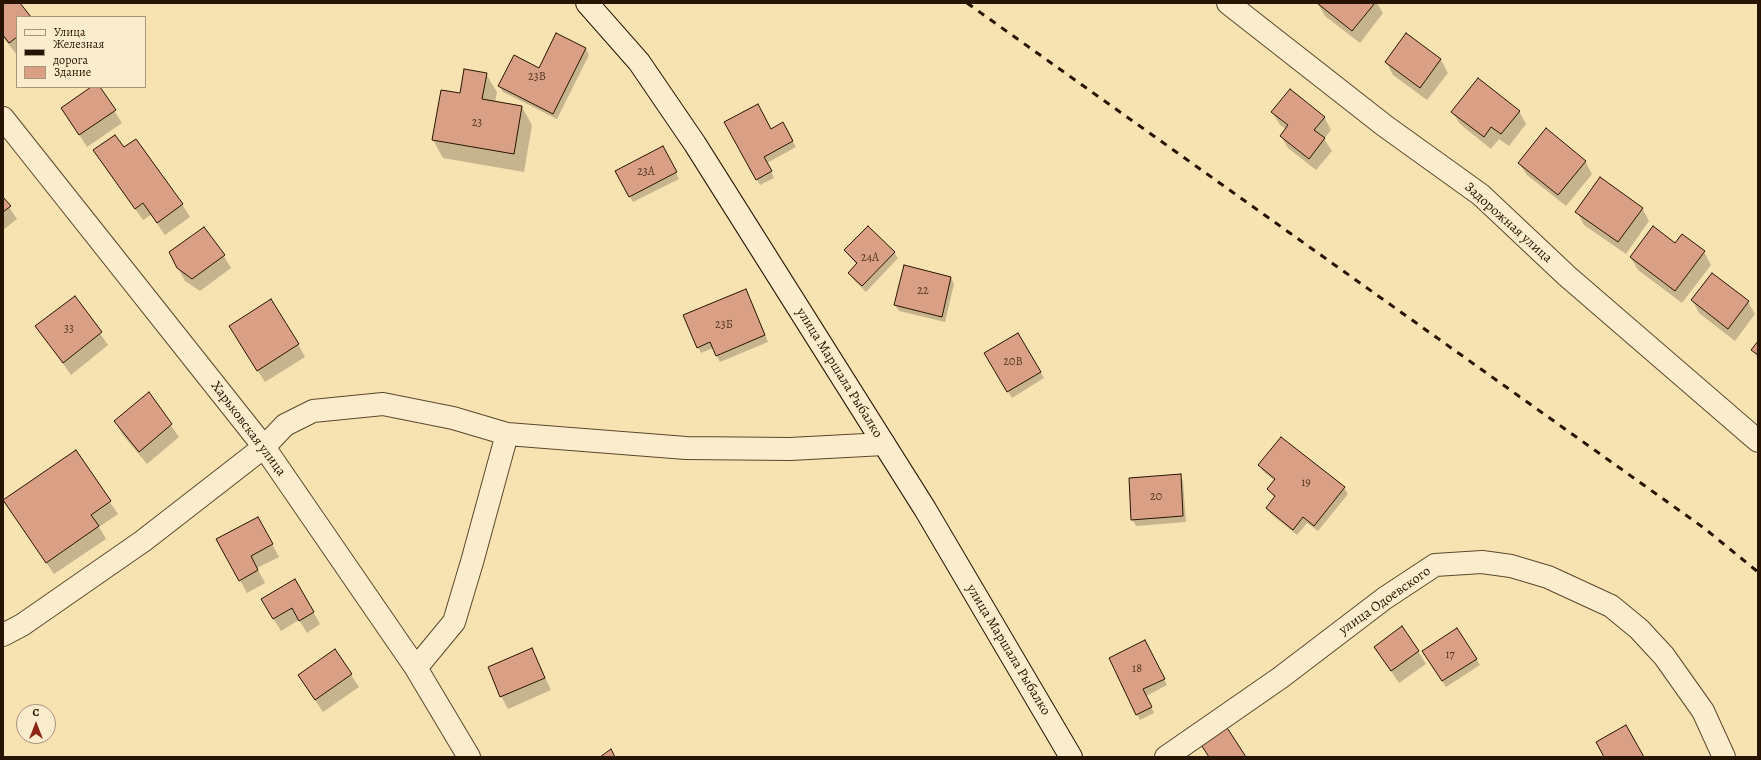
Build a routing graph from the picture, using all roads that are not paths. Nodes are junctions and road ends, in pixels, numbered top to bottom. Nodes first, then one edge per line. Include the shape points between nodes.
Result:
1 (587, 3) edge
2 (1228, 3) edge
3 (3, 118) edge
4 (507, 434) junction
5 (1758, 441) edge
6 (884, 444) junction
7 (264, 447) junction
8 (3, 635) edge
9 (416, 668) junction
10 (469, 757) edge
11 (1071, 757) edge
12 (1166, 757) edge
13 (1724, 757) edge

1 - 6 street, улица Маршала Рыбалко via 638,62 695,144
2 - 5 street, Задорожная улица via 1386,126 1481,195 1567,276
3 - 7 street, Харьковская улица
4 - 6 street via 686,448 790,449
4 - 7 street via 453,418 383,404 313,411 285,425
4 - 9 street via 454,622
6 - 11 street, улица Маршала Рыбалко
7 - 8 street via 143,541 22,625
7 - 9 street, Харьковская улица
9 - 10 street, Харьковская улица
12 - 13 street, улица Одоевского via 1280,678 1385,598 1435,565 1482,562 1511,566 1548,577 1610,606 1628,620 1664,656 1703,711

